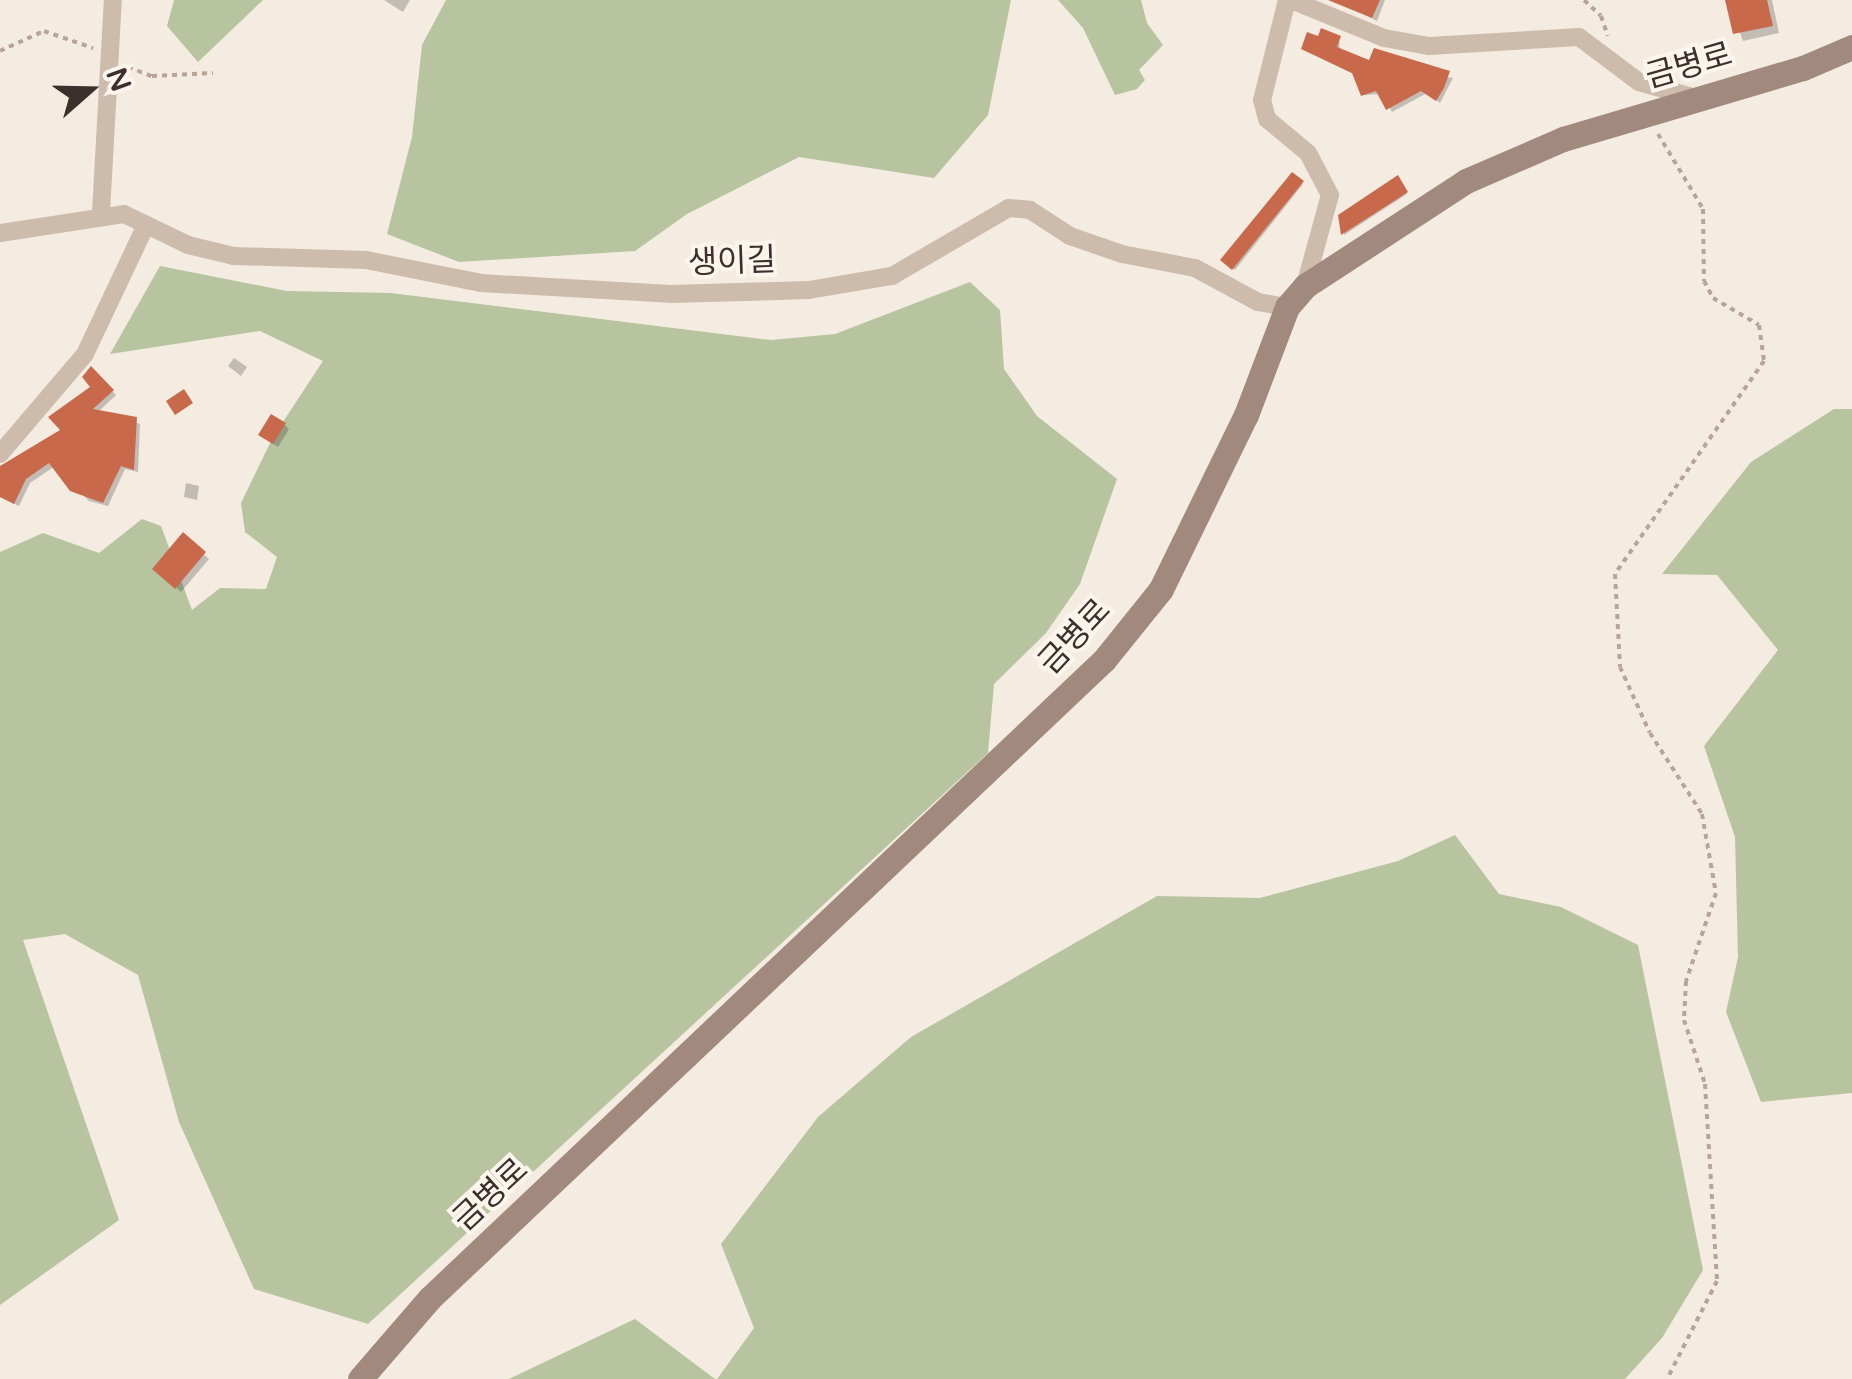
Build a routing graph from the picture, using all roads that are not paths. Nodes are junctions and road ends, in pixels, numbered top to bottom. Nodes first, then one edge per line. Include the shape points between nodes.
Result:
1 (112, 0) edge
2 (1289, 0) edge
3 (1852, 47) edge
4 (1692, 97) junction
5 (101, 212) junction
6 (145, 227) junction
7 (0, 233) edge
8 (1305, 286) junction
9 (1288, 307) junction
10 (0, 454) edge
11 (360, 1379) edge

1 - 5 street
2 - 4 street via 1384,38 1456,49 1553,34 1579,37 1639,82
2 - 8 street via 1262,100 1267,119 1308,153 1330,196
3 - 4 street, 금병로 via 1804,68
4 - 8 street, 금병로 via 1563,138 1466,181
5 - 6 street, 생이길 via 124,214
5 - 7 street
6 - 9 street, 생이길 via 234,256 366,260 481,283 670,294 809,290 892,276 1009,208 1030,210 1070,236 1195,268 1258,302
6 - 10 street via 85,354
8 - 9 street, 금병로
9 - 11 street, 금병로 via 1246,415 1161,589 1104,660 430,1298

